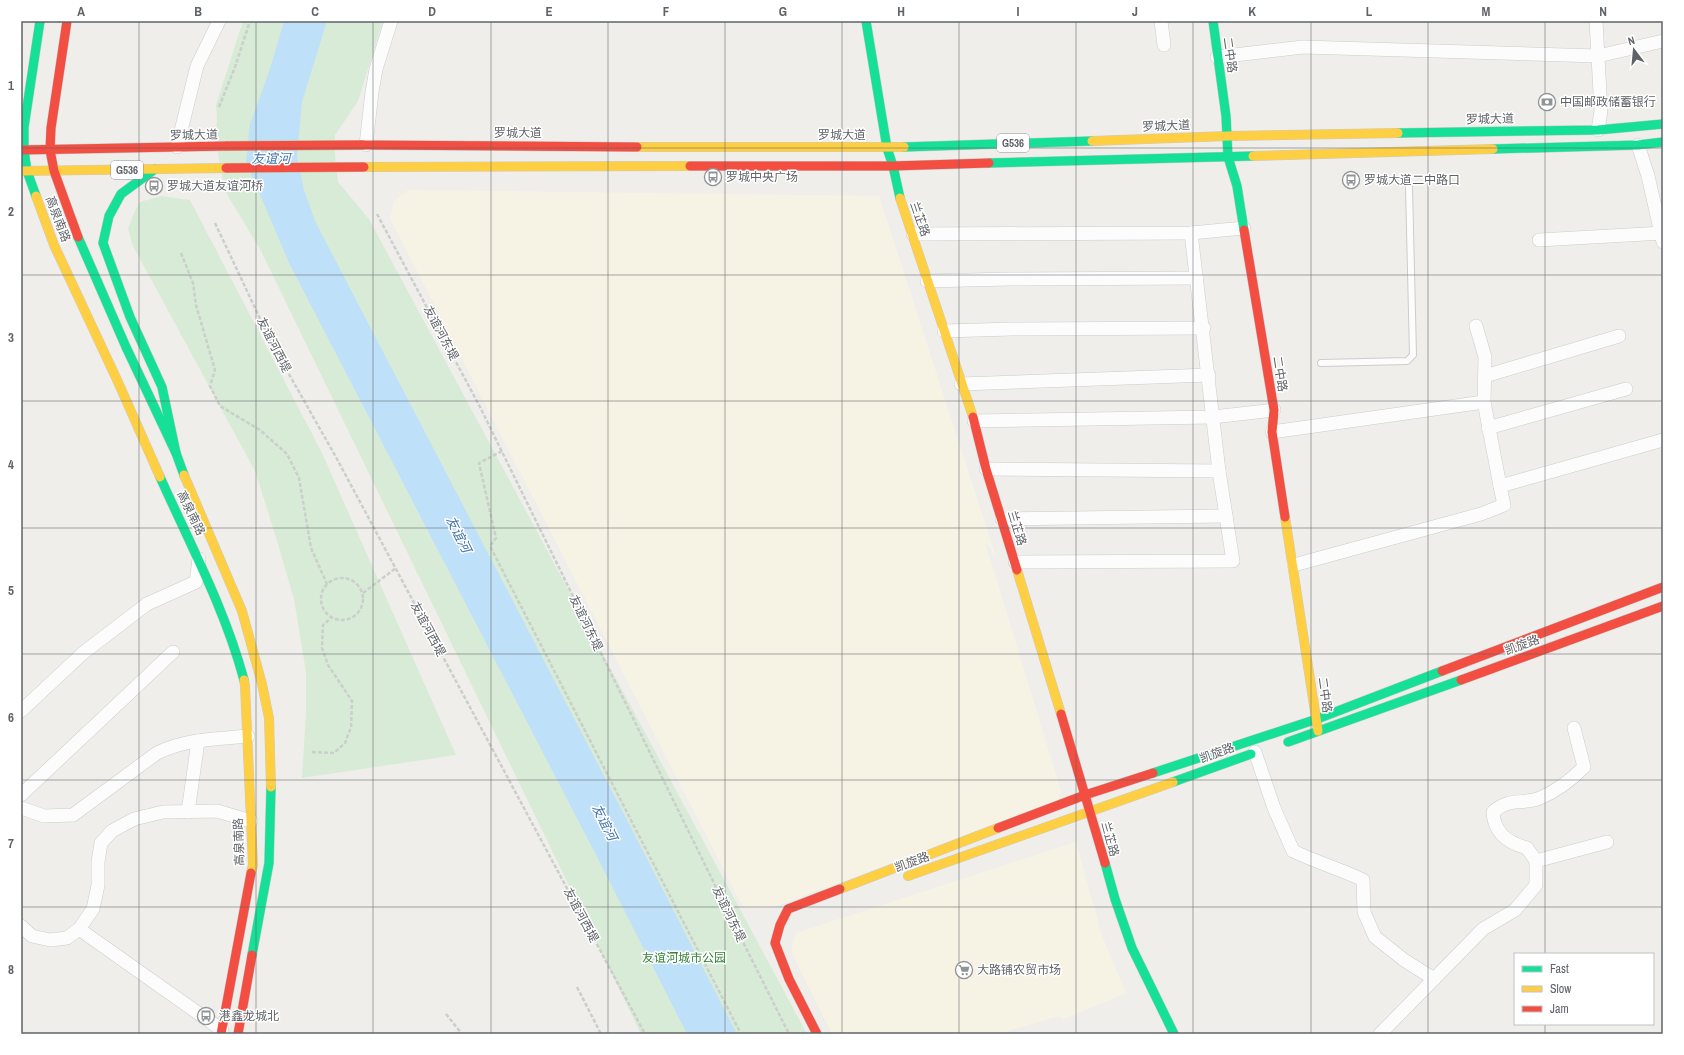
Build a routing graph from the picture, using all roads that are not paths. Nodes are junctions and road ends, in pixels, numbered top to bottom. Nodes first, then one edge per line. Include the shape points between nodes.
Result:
1 (40, 21) edge
2 (67, 21) edge
3 (220, 21) edge
4 (391, 21) edge
5 (866, 21) edge
6 (1161, 21) edge
7 (1213, 21) edge
8 (1596, 21) edge
9 (1663, 41) edge
10 (1164, 45) dead end
11 (1598, 56) junction
12 (1217, 57) junction
13 (1663, 124) edge
14 (1598, 130) junction
15 (1228, 136) junction
16 (1663, 142) edge
17 (364, 145) junction
18 (1638, 145) junction
19 (177, 147) junction
20 (887, 148) junction
21 (22, 150) edge
22 (50, 150) junction
23 (1228, 157) junction
24 (893, 166) junction
25 (155, 169) junction
26 (24, 171) edge
27 (54, 171) junction
28 (1409, 187) dead end
29 (1244, 228) junction
30 (1192, 233) junction
31 (913, 234) junction
32 (1662, 236) edge
33 (1539, 240) dead end
34 (1197, 278) junction
35 (927, 280) junction
36 (1476, 326) dead end
37 (1204, 328) junction
38 (944, 331) junction
39 (1619, 336) dead end
40 (1321, 363) dead end
41 (1209, 375) junction
42 (1485, 376) junction
43 (961, 384) junction
44 (1626, 389) dead end
45 (1484, 402) junction
46 (1274, 410) junction
47 (1213, 417) junction
48 (974, 421) junction
49 (1488, 428) junction
50 (1272, 432) junction
51 (1663, 440) edge
52 (176, 453) junction
53 (986, 469) junction
54 (1219, 471) junction
55 (1500, 486) junction
56 (1226, 516) junction
57 (1002, 519) junction
58 (199, 559) junction
59 (1015, 562) junction
60 (1294, 565) junction
61 (1663, 587) edge
62 (1663, 606) edge
63 (173, 652) dead end
64 (21, 711) edge
65 (1317, 719) junction
66 (1574, 728) dead end
67 (1318, 732) junction
68 (248, 736) junction
69 (198, 741) junction
70 (1276, 745) dead end
71 (1259, 751) joint
72 (21, 795) edge
73 (1085, 795) junction
74 (21, 808) edge
75 (1090, 811) junction
76 (188, 812) junction
77 (251, 821) junction
78 (1607, 842) dead end
79 (1536, 861) junction
80 (896, 880) dead end
81 (793, 919) dead end
82 (780, 925) junction
83 (21, 926) edge
84 (79, 928) junction
85 (1434, 979) junction
86 (222, 1032) edge
87 (238, 1034) edge
88 (817, 1034) edge
89 (1174, 1034) edge
90 (1380, 1034) edge

1 - 21 main road, 高泉南路 via 24,121
2 - 22 main road, 高泉南路 via 52,113
3 - 19 street via 197,66
4 - 17 street via 375,77
5 - 20 main road, 兰芷路
6 - 10 street
7 - 12 main road, 二中路
8 - 11 street
9 - 11 street
11 - 12 street via 1303,48
11 - 14 street via 1601,111
12 - 15 main road, 二中路
13 - 14 main road, 罗城大道 / G536
14 - 15 main road, 罗城大道 / G536
15 - 20 main road, 罗城大道 / G536
15 - 23 main road, 二中路
16 - 18 main road, G536
17 - 19 main road, 罗城大道 / G536, bridge
17 - 20 main road, 罗城大道 / G536
18 - 23 main road, G536
18 - 32 street
19 - 22 main road, 罗城大道 / G536
20 - 24 main road, 兰芷路
21 - 22 main road, 罗城大道 / G536
21 - 26 main road, 高泉南路
22 - 27 main road, 高泉南路
23 - 24 main road, G536
23 - 29 main road, 二中路 via 1237,186
24 - 25 main road, G536, bridge
24 - 31 main road, 兰芷路 via 897,188
25 - 27 main road, G536
25 - 52 main road via 121,194 109,216 103,243 130,317 162,387
26 - 27 main road, G536
26 - 58 main road, 高泉南路 via 54,245
27 - 52 main road, 高泉南路 via 85,254
28 - 40 lane via 1413,354 1407,360
29 - 30 street
29 - 46 main road, 二中路
30 - 31 street
30 - 34 street
31 - 35 main road, 兰芷路
32 - 33 street
34 - 35 street
34 - 37 street
35 - 38 main road, 兰芷路
36 - 42 street via 1485,357
37 - 38 street
37 - 41 street
38 - 43 main road, 兰芷路
39 - 42 street
41 - 43 street
41 - 47 street
42 - 45 street
43 - 48 main road, 兰芷路
44 - 49 street
45 - 49 street
45 - 50 street
46 - 47 street
46 - 50 main road, 二中路
47 - 48 street
47 - 54 street
48 - 53 main road, 兰芷路
49 - 55 street
50 - 60 main road, 二中路
51 - 55 street
52 - 87 main road, 高泉南路 via 242,612 269,718 269,863
53 - 54 street
53 - 57 main road, 兰芷路
54 - 56 street
55 - 60 street via 1504,505 1481,514
56 - 57 street
56 - 59 street via 1233,561
57 - 59 main road, 兰芷路
58 - 64 street via 196,582 147,604 82,653
58 - 68 main road, 高泉南路 via 235,648 245,686
59 - 73 main road, 兰芷路
60 - 65 main road, 二中路
61 - 65 main road
62 - 67 main road, 凯旋路
63 - 72 street
65 - 67 main road, 二中路
65 - 73 main road
66 - 79 street via 1584,767 1571,780 1539,798 1501,805 1493,812 1493,821 1501,834 1514,844 1527,848
67 - 70 main road, 凯旋路
68 - 69 street
68 - 77 main road, 高泉南路
69 - 74 street via 170,747 157,753 73,815 44,816
69 - 76 street
71 - 75 main road, 凯旋路
71 - 85 street via 1274,808 1293,851 1364,880 1364,912 1375,937
73 - 75 main road, 兰芷路
73 - 82 main road via 788,909
75 - 80 main road, 凯旋路
75 - 89 main road, 兰芷路 via 1114,900 1132,948
76 - 77 street via 217,811
76 - 84 street via 163,812 134,819 112,831 101,843 98,885 93,909
77 - 86 main road, 高泉南路 via 253,865
78 - 79 street
79 - 85 street via 1536,885 1516,910 1483,929
81 - 82 main road
82 - 88 main road via 775,943 789,979
83 - 84 street via 32,936 50,940 67,938
84 - 86 street
85 - 90 street

